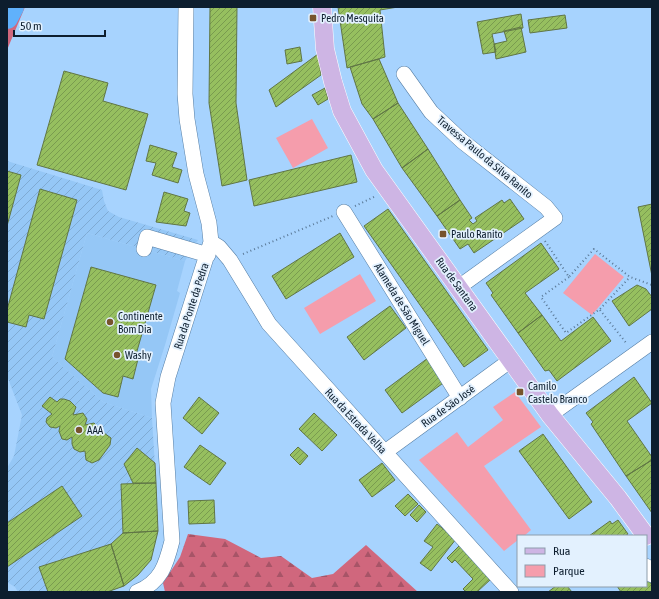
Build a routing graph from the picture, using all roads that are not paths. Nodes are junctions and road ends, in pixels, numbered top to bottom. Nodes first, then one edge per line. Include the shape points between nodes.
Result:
1 (186, 7) edge
2 (322, 7) edge
3 (404, 74) dead end
4 (344, 212) road end
5 (143, 240) dead end
6 (210, 249) junction
7 (459, 287) junction
8 (652, 342) edge
9 (511, 360) junction
10 (460, 398) junction
11 (550, 415) junction
12 (385, 452) junction
13 (645, 535) edge
14 (137, 592) edge
15 (511, 592) edge

1 - 6 street, Rua da Ponte da Pedra via 186,119 196,174 211,233
2 - 7 main road, Rua de Santana via 325,49 342,111 388,190
3 - 7 street, Travessa Paulo da Silva Ranito via 431,112 462,141 546,207 555,218
4 - 10 street, Alameda de São Miguel
5 - 6 street
6 - 12 street, Rua da Estrada Velha via 219,247 270,324
6 - 14 street, Rua da Ponte da Pedra via 168,377 163,403 172,541 160,575 148,587
7 - 9 main road, Rua de Santana
8 - 11 street
9 - 10 street, Rua de São José
9 - 11 main road, Rua de Santana
10 - 12 street, Rua de São José
11 - 13 main road, Rua de Santana
12 - 15 street, Rua da Estrada Velha

